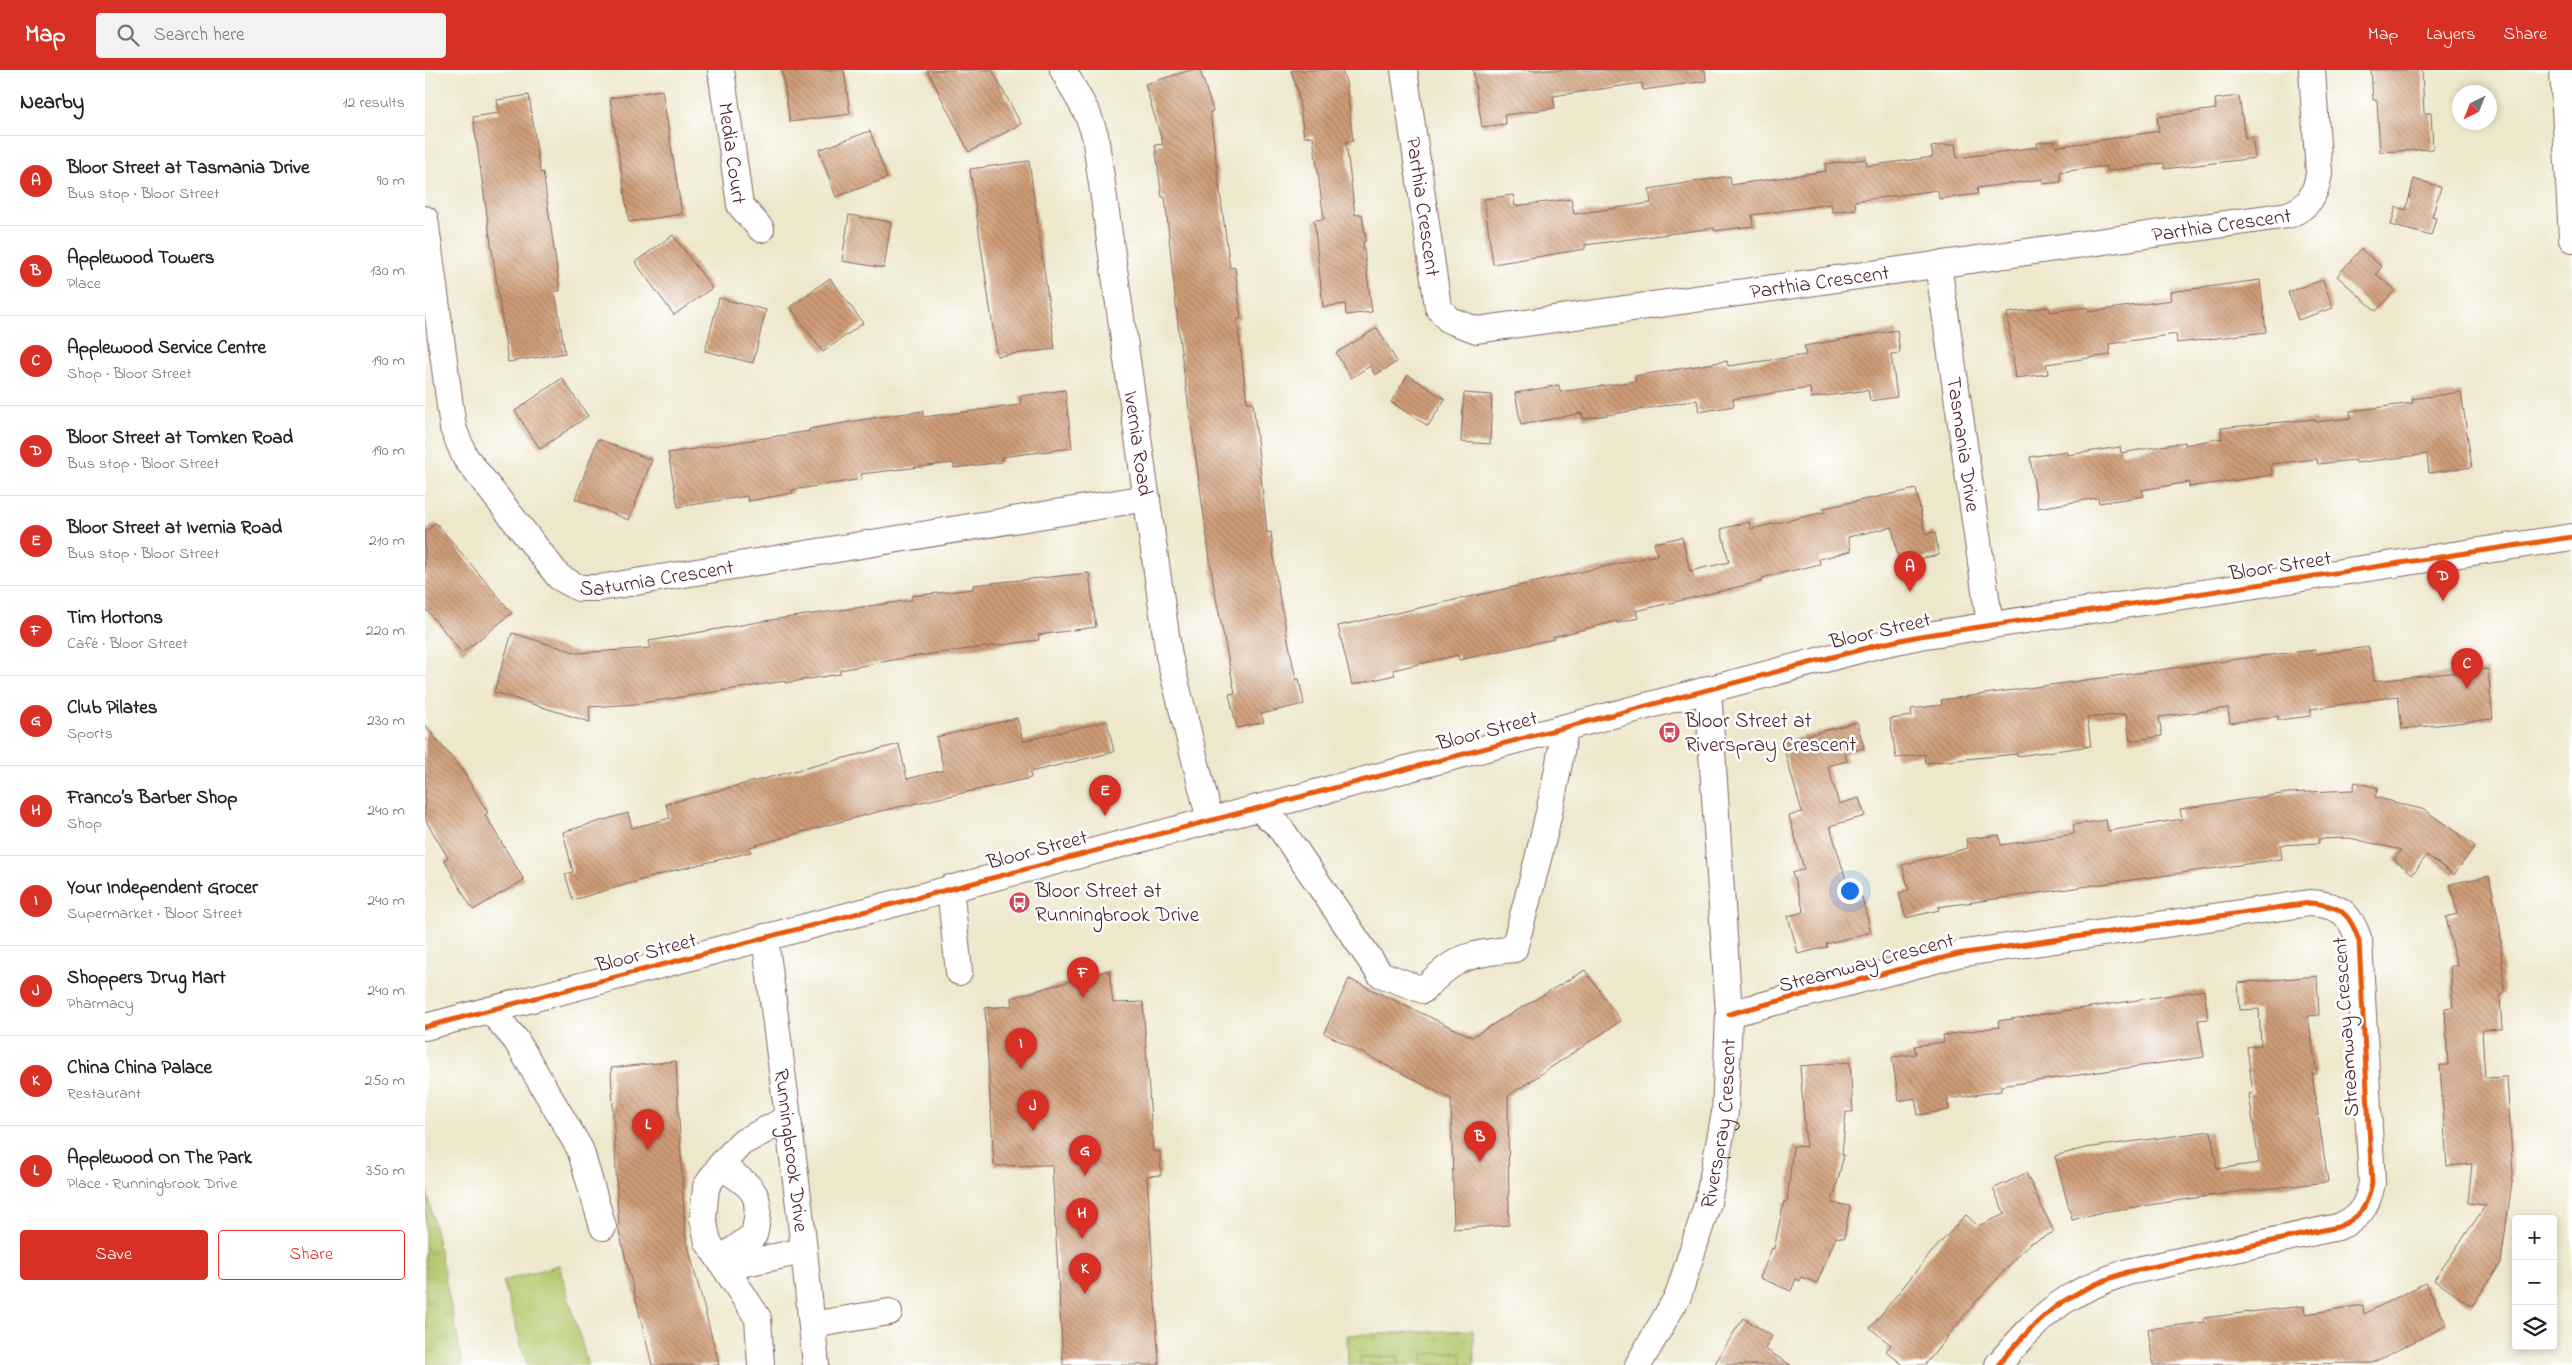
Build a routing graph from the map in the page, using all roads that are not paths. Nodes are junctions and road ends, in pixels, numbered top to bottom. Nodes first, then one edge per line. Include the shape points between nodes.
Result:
1 (721, 70) edge
2 (1063, 70) edge
3 (1404, 70) edge
4 (2312, 70) edge
5 (2563, 70) edge
6 (425, 219) edge
7 (761, 229) dead end
8 (2572, 239) edge
9 (1938, 264) junction
10 (1147, 498) junction
11 (2572, 537) edge
12 (1990, 625) junction
13 (1708, 689) junction
14 (1565, 727) junction
15 (1257, 808) junction
16 (1210, 820) junction
17 (950, 888) junction
18 (765, 937) junction
19 (959, 972) dead end
20 (490, 1010) junction
21 (1729, 1014) junction
22 (426, 1024) edge
23 (788, 1118) junction
24 (720, 1166) junction
25 (603, 1227) dead end
26 (804, 1251) junction
27 (723, 1264) junction
28 (889, 1312) dead end
29 (812, 1325) junction
30 (761, 1365) edge
31 (816, 1365) edge
32 (1638, 1365) edge
33 (1998, 1365) edge

1 - 7 street, Media Court via 740,205
2 - 10 street, Ivernia Road via 1088,115 1095,135
3 - 9 street, Parthia Crescent via 1437,307 1449,320 1477,330
4 - 9 street, Parthia Crescent via 2319,174 2311,202 2301,210 2288,215
5 - 8 street
6 - 10 street, Saturnia Crescent via 453,428 465,457 559,577 579,588 599,588
9 - 12 street, Tasmania Drive
10 - 16 street, Ivernia Road via 1169,656
11 - 12 street, Bloor Street
12 - 13 street, Bloor Street via 1881,644
13 - 14 street, Bloor Street
13 - 21 street, Riverspray Crescent
14 - 15 street, Bloor Street
14 - 15 street via 1529,897 1514,949 1469,955 1444,968 1423,990 1380,974 1279,826
15 - 16 street, Bloor Street
16 - 17 street, Bloor Street
17 - 18 street, Bloor Street
17 - 19 street
18 - 20 street, Bloor Street
18 - 23 street, Runningbrook Drive
20 - 22 street, Bloor Street
20 - 25 street via 516,1040 580,1149
21 - 32 street, Riverspray Crescent via 1725,1113 1708,1202 1678,1296
21 - 33 street, Streamway Crescent via 1958,954 2311,903 2339,910 2352,922 2359,941 2372,1184 2369,1201 2361,1214 2337,1227 2128,1272 2096,1282 2067,1297 2033,1324
23 - 24 street via 741,1143
23 - 26 street, Runningbrook Drive
24 - 27 street via 706,1187 703,1218 709,1242
24 - 27 street via 751,1187 760,1210 754,1235
26 - 27 street
26 - 29 street, Runningbrook Drive
27 - 30 street via 758,1318
28 - 29 street
29 - 31 street, Runningbrook Drive

